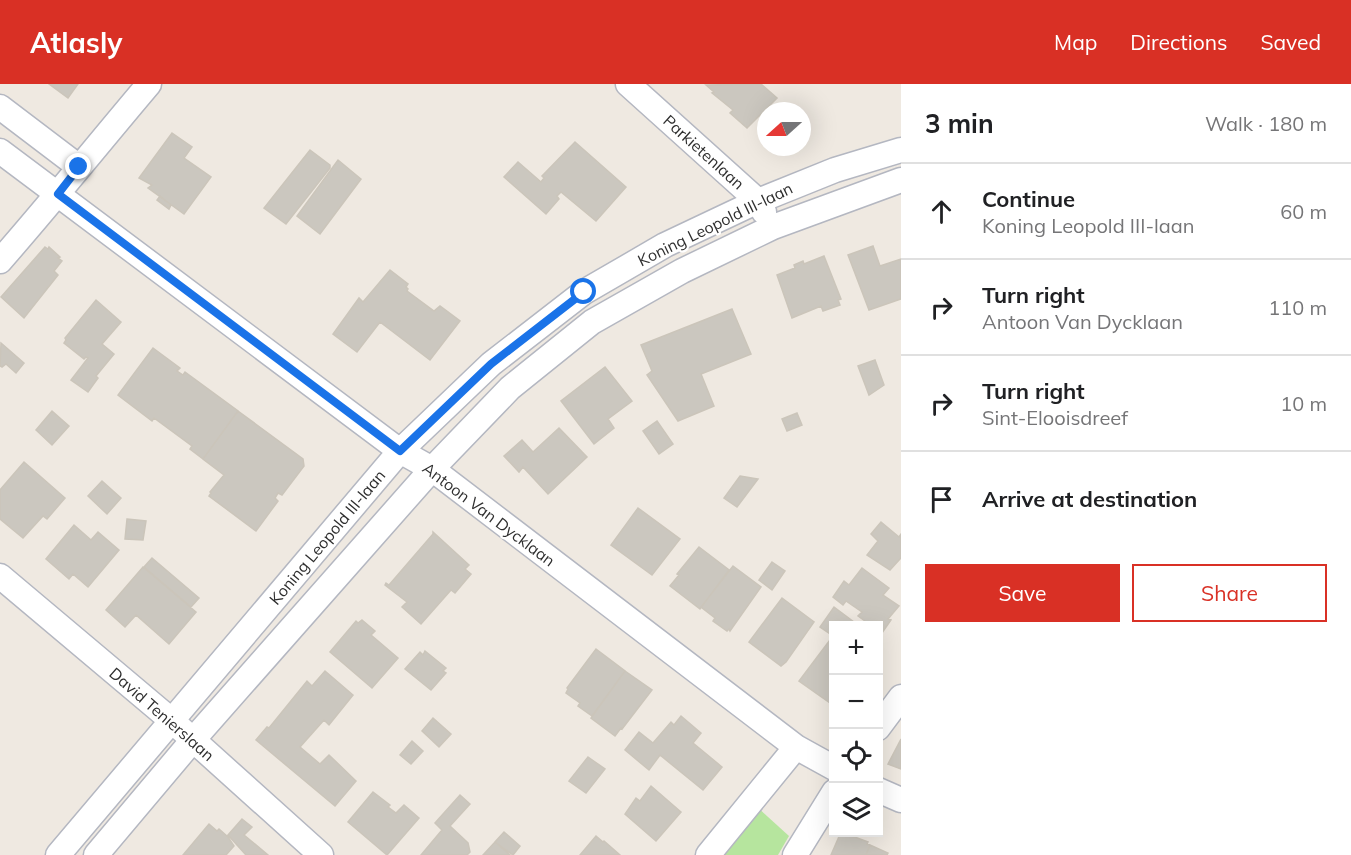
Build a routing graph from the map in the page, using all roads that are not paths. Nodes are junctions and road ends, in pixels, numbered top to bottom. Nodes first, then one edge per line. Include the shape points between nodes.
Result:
1 (150, 84) edge
2 (628, 84) edge
3 (0, 107) edge
4 (901, 150) edge
5 (0, 151) edge
6 (79, 167) junction
7 (901, 180) edge
8 (58, 194) junction
9 (758, 201) junction
10 (773, 227) junction
11 (0, 261) edge
12 (400, 451) junction
13 (432, 469) junction
14 (0, 576) edge
15 (901, 697) edge
16 (171, 720) junction
17 (883, 722) edge
18 (192, 741) junction
19 (796, 747) junction
20 (829, 765) edge
21 (883, 792) edge
22 (829, 800) edge
23 (901, 800) edge
24 (58, 855) edge
25 (96, 855) edge
26 (321, 855) edge
27 (708, 855) edge
28 (795, 855) edge

1 - 6 street
2 - 9 street, Parkietenlaan
3 - 6 street
4 - 9 street, Koning Leopold III-laan via 835,170
5 - 8 street, Antoon Van Dycklaan
6 - 8 street
7 - 10 street, Koning Leopold III-laan
8 - 11 street
8 - 12 street, Antoon Van Dycklaan
9 - 10 street, Parkietenlaan
9 - 12 street, Koning Leopold III-laan via 665,245 584,292 491,364
10 - 13 street, Koning Leopold III-laan via 682,271 592,322 510,388
12 - 13 street, Antoon Van Dycklaan
12 - 16 street, Koning Leopold III-laan
13 - 18 street, Koning Leopold III-laan
13 - 19 street, Antoon Van Dycklaan
14 - 16 street, David Tenierslaan
15 - 17 street
16 - 18 street, David Tenierslaan
16 - 24 street, Koning Leopold III-laan
18 - 25 street, Koning Leopold III-laan
18 - 26 street, David Tenierslaan
19 - 20 street, Antoon Van Dycklaan
19 - 27 street
21 - 23 street
22 - 28 street

